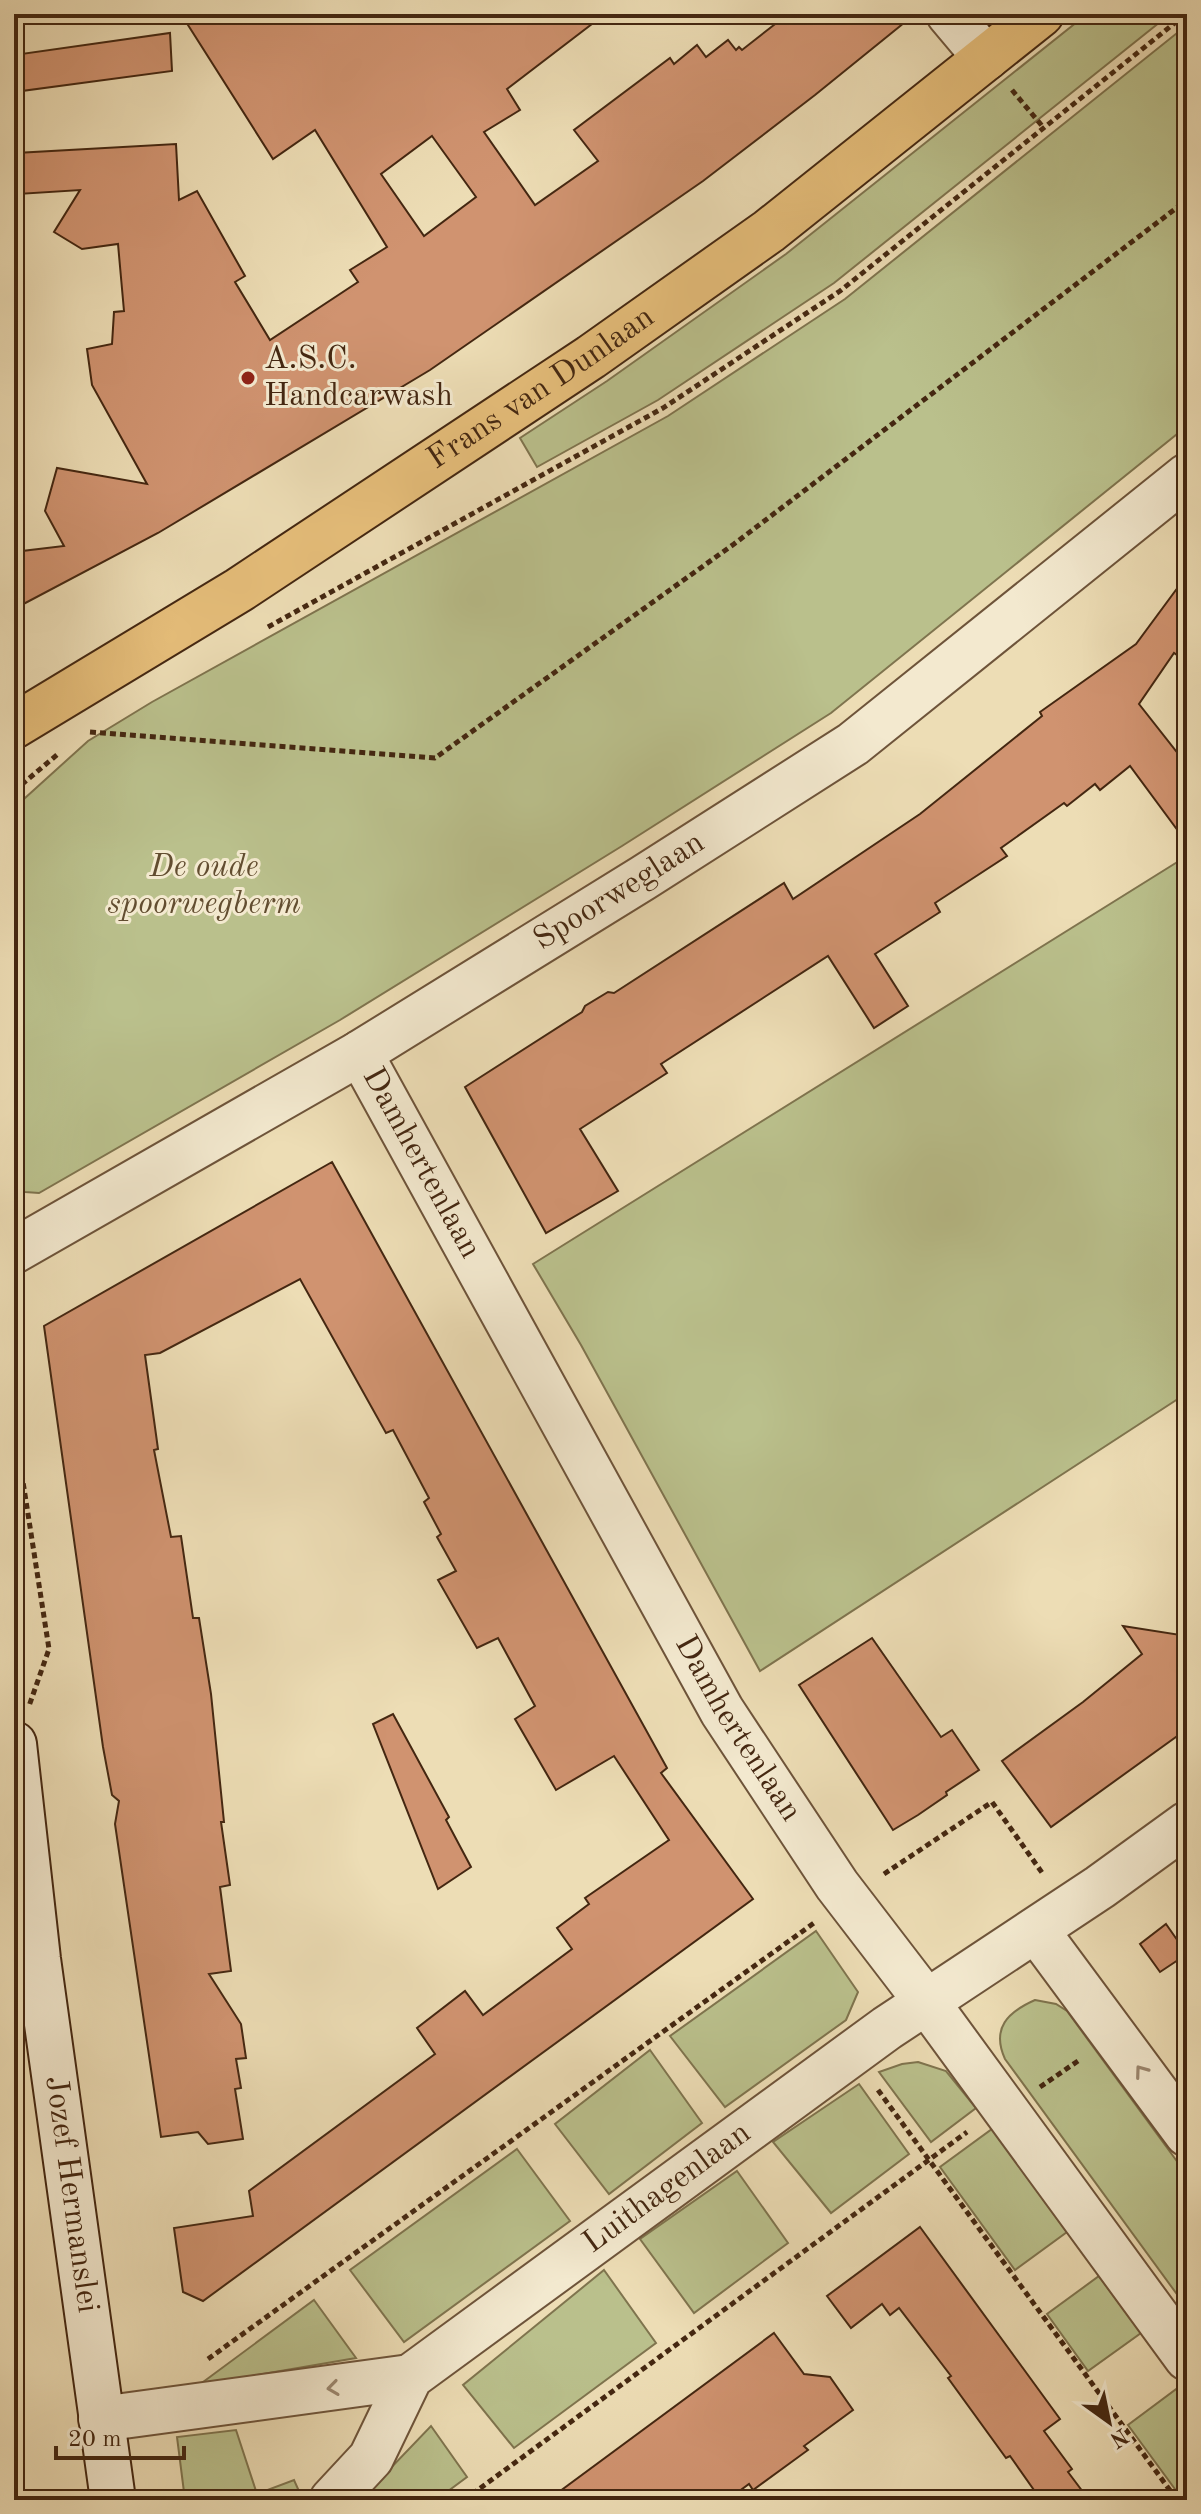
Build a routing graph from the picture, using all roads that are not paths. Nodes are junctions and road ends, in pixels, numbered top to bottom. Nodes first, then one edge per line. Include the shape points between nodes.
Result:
1 (949, 14) edge
2 (1041, 14) edge
3 (986, 58) junction
4 (1187, 476) edge
5 (14, 726) edge
6 (360, 1053) junction
7 (14, 1251) edge
8 (14, 1747) edge
9 (1187, 1824) edge
10 (1052, 1919) junction
11 (926, 2001) junction
12 (1187, 2134) edge
13 (1187, 2358) edge
14 (410, 2377) junction
15 (101, 2419) junction
16 (113, 2500) edge
17 (332, 2500) edge

1 - 3 street
2 - 3 main road, Frans van Dunlaan
3 - 5 main road, Frans van Dunlaan via 769,231 591,357 239,590
4 - 6 street, Spoorweglaan via 853,744
6 - 7 street, Spoorweglaan
6 - 11 street, Damhertenlaan via 722,1711 848,1899
8 - 15 street, Jozef Hermanslei
9 - 10 street, Luithagenlaan
10 - 11 street, Luithagenlaan
12 -> 10 street via 1114,2036
11 - 13 street, Damhertenlaan
11 - 14 street, Luithagenlaan
14 -> 15 street, Luithagenlaan
14 - 17 street, Luithagenlaan via 371,2458
15 - 16 street, Jozef Hermanslei

